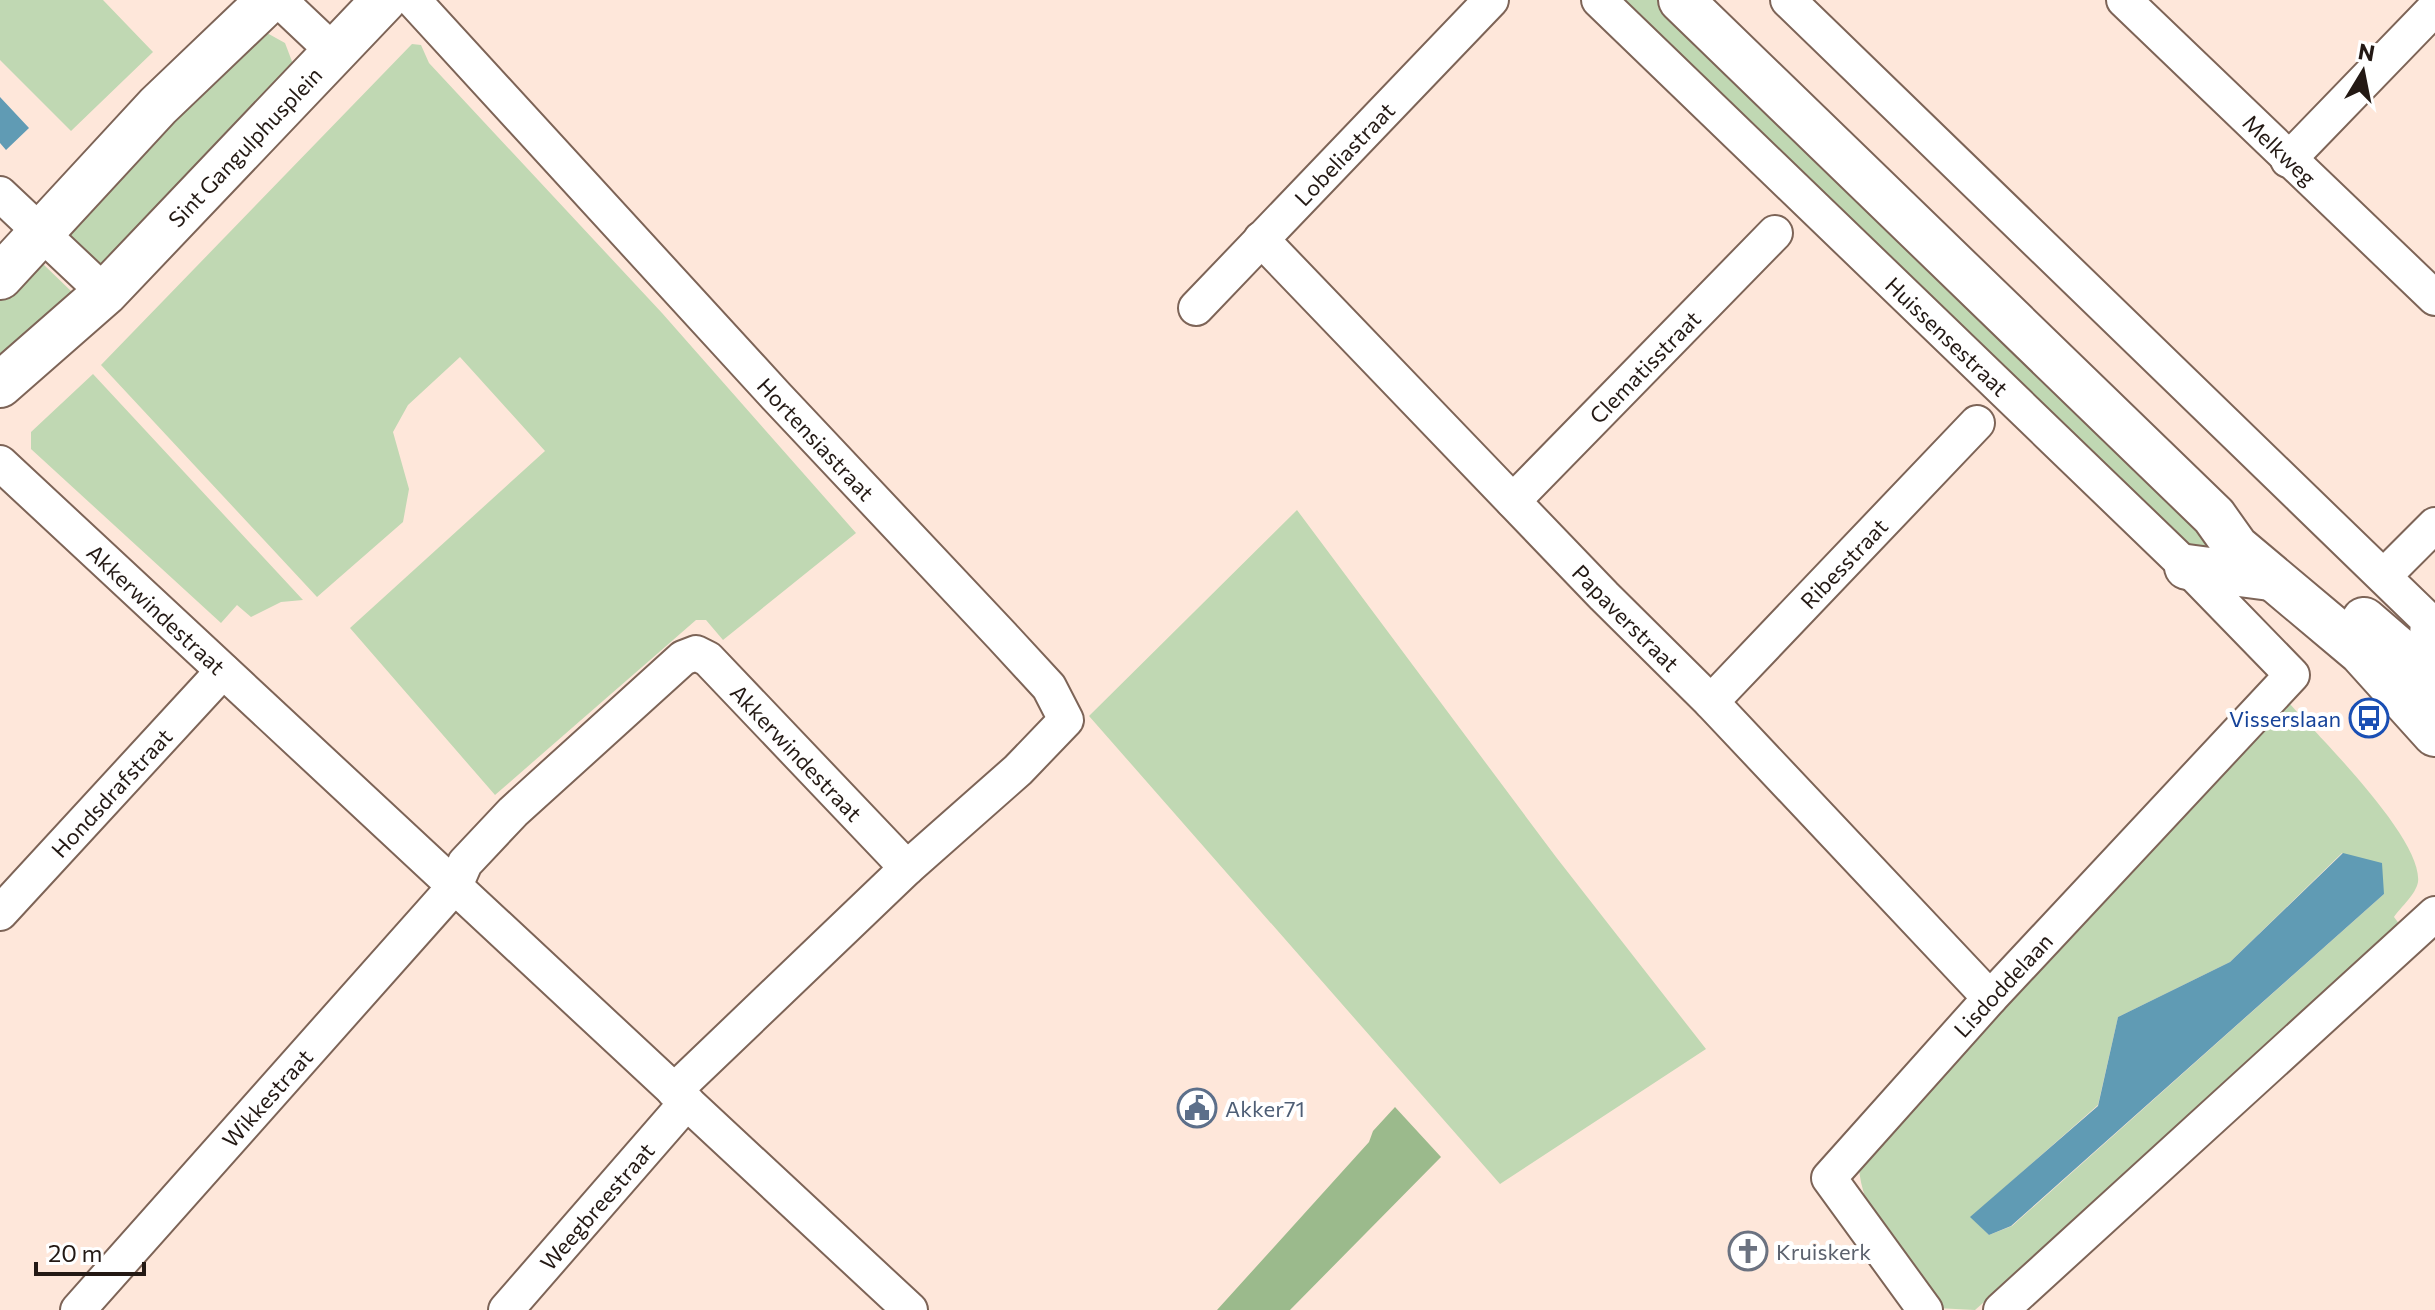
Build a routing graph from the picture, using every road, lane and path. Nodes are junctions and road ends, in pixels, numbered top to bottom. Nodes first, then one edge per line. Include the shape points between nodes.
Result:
1 (269, 0) edge
2 (279, 0) edge
3 (384, 0) edge
4 (413, 0) edge
5 (1491, 0) edge
6 (1599, 0) edge
7 (1681, 0) edge
8 (1788, 0) edge
9 (2124, 0) edge
10 (2435, 8) edge
11 (333, 51) junction
12 (2288, 160) junction
13 (0, 194) edge
14 (1775, 233) dead end
15 (41, 234) junction
16 (1261, 239) junction
17 (0, 277) edge
18 (105, 293) junction
19 (2435, 298) edge
20 (1196, 308) dead end
21 (0, 385) edge
22 (1977, 423) dead end
23 (0, 463) edge
24 (1513, 501) junction
25 (2214, 516) junction
26 (2435, 525) edge
27 (2187, 567) junction
28 (2384, 576) junction
29 (2270, 578) junction
30 (223, 671) junction
31 (2292, 675) joint
32 (2430, 677) edge
33 (1711, 702) junction
34 (2435, 734) edge
35 (907, 868) junction
36 (455, 886) junction
37 (0, 913) edge
38 (2435, 914) edge
39 (1990, 998) junction
40 (681, 1096) junction
41 (78, 1310) edge
42 (506, 1310) edge
43 (910, 1310) edge
44 (1925, 1310) edge
45 (2001, 1310) edge

1 - 15 street via 158,106
2 - 11 street
3 - 11 street, Sint Gangulphusplein
4 - 35 street, Hortensiastraat via 1049,687 1064,712 1066,720 1018,770
5 - 16 street, Lobeliastraat
6 - 27 street, Huissensestraat
7 - 25 street
8 - 28 street
9 - 12 street, Melkweg
10 - 12 street
11 - 18 street, Sint Gangulphusplein
12 - 19 street, Melkweg
13 - 15 street
14 - 24 street, Clematisstraat
15 - 17 street
15 - 18 street
16 - 20 street, Lobeliastraat
16 - 24 street, Papaverstraat
18 - 21 street, Sint Gangulphusplein
22 - 33 street, Ribesstraat
23 - 30 street, Akkerwindestraat
24 - 33 street, Papaverstraat
25 - 29 street via 2236,547
25 - 32 street via 2253,535
26 - 28 street
27 - 29 street
27 - 31 street, Huissensestraat
28 - 32 street via 2428,620
29 - 34 street via 2361,652
30 - 36 street, Akkerwindestraat
30 - 37 street, Hondsdrafstraat
31 - 39 street, Lisdoddelaan
33 - 39 street, Papaverstraat
35 - 36 street, Akkerwindestraat via 708,659 696,653 683,658 513,812 465,863
35 - 40 street
36 - 40 street, Akkerwindestraat
36 - 41 street, Wikkestraat
38 - 45 street
39 - 44 street, Lisdoddelaan via 1829,1178
40 - 42 street, Weegbreestraat
40 - 43 street, Akkerwindestraat

